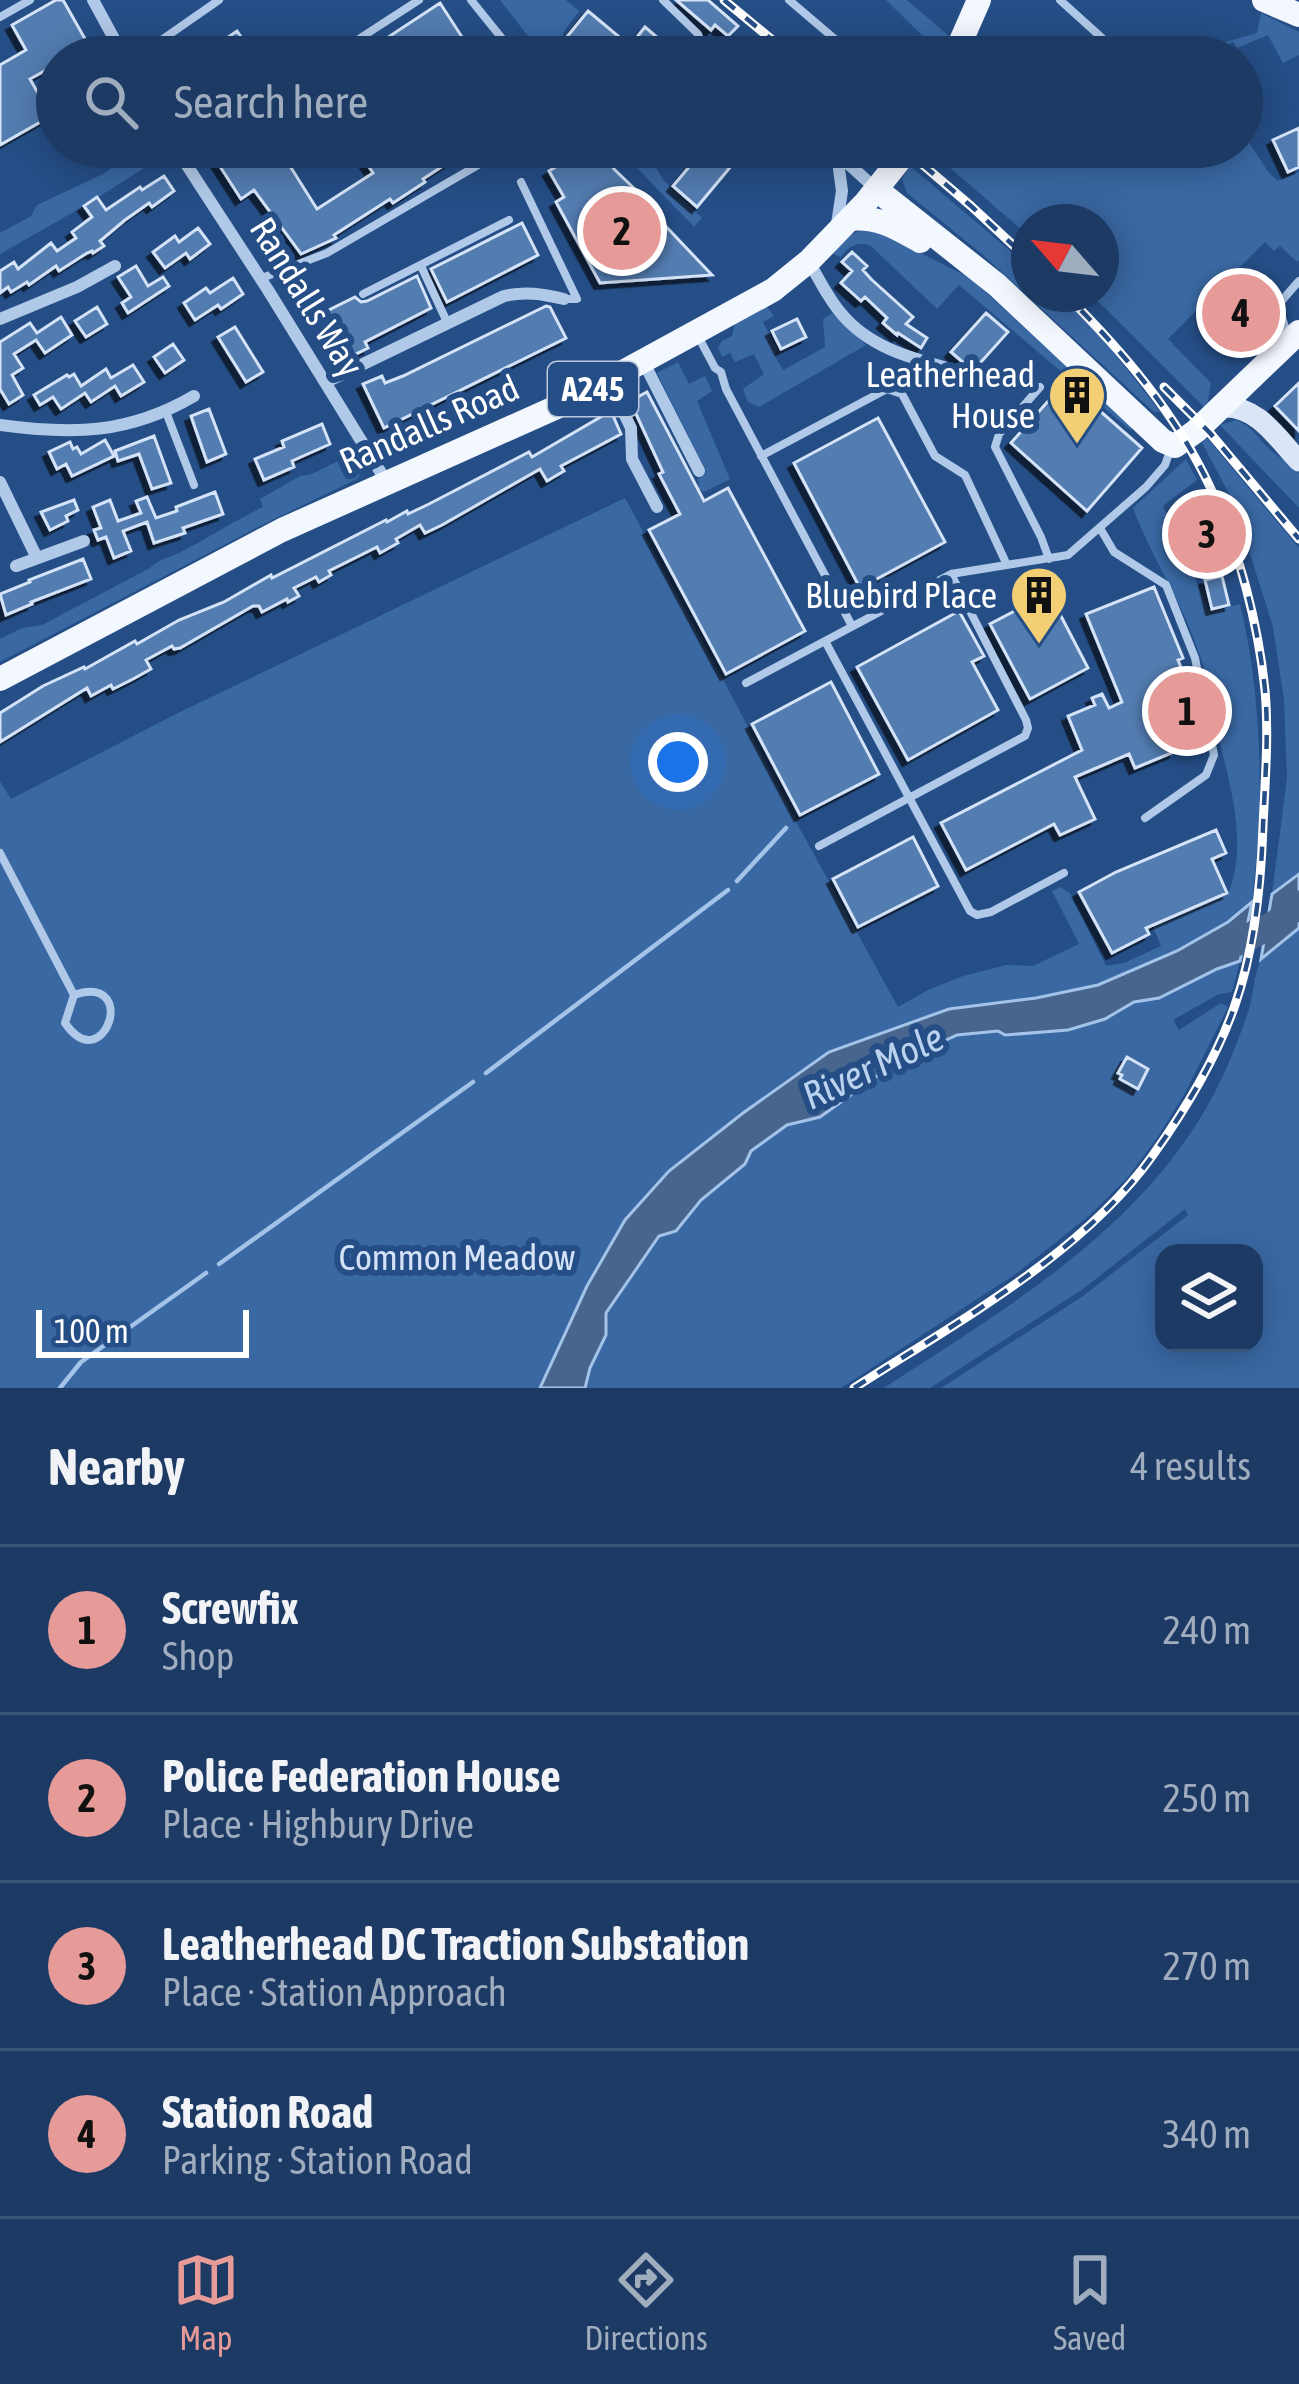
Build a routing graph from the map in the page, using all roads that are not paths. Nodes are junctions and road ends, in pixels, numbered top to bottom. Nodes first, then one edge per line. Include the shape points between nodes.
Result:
1 (30, 0) edge
2 (93, 0) edge
3 (219, 0) edge
4 (419, 0) edge
5 (471, 0) edge
6 (663, 0) edge
7 (789, 0) edge
8 (979, 0) edge
9 (1060, 0) edge
10 (1264, 0) edge
11 (1299, 15) edge
12 (0, 17) edge
13 (113, 36) edge
14 (167, 36) edge
15 (363, 36) edge
16 (500, 36) edge
17 (698, 36) edge
18 (831, 36) edge
19 (963, 36) edge
20 (1100, 36) edge
21 (194, 168) edge
22 (473, 168) edge
23 (837, 168) edge
24 (853, 168) edge
25 (894, 168) edge
26 (521, 182) dead end
27 (877, 190) junction
28 (509, 220) dead end
29 (842, 227) junction
30 (809, 261) junction
31 (972, 264) junction
32 (115, 266) dead end
33 (421, 266) junction
34 (261, 278) junction
35 (1299, 281) edge
36 (363, 294) dead end
37 (564, 299) joint
38 (0, 319) edge
39 (447, 323) junction
40 (697, 332) junction
41 (1296, 339) edge
42 (643, 361) junction
43 (951, 369) dead end
44 (1253, 378) junction
45 (608, 380) junction
46 (326, 382) junction
47 (1040, 387) dead end
48 (194, 396) dead end
49 (1224, 407) junction
50 (166, 412) junction
51 (1253, 413) junction
52 (0, 427) edge
53 (1172, 446) junction
54 (761, 456) junction
55 (1299, 461) edge
56 (699, 471) dead end
57 (386, 481) junction
58 (0, 482) edge
59 (194, 484) dead end
60 (657, 507) dead end
61 (1100, 528) junction
62 (84, 541) dead end
63 (37, 557) junction
64 (1048, 559) junction
65 (1007, 565) junction
66 (16, 566) dead end
67 (951, 574) junction
68 (852, 626) junction
69 (825, 641) junction
70 (0, 679) edge
71 (746, 683) dead end
72 (911, 799) junction
73 (1145, 818) dead end
74 (819, 847) dead end
75 (0, 853) edge
76 (1064, 873) dead end
77 (74, 995) junction

1 - 12 lane
2 - 13 street
3 - 14 lane
4 - 15 lane
5 - 16 lane
6 - 17 lane
7 - 18 lane
8 - 19 main road
9 - 20 lane
10 - 11 main road
21 - 34 street, Randalls Way
22 - 34 lane via 327,253
23 - 29 street
24 - 27 street
25 - 27 main road, Randalls Road / A245
26 - 37 lane via 578,298
27 - 29 main road, Randalls Road / A245
27 - 31 main road
28 - 33 lane
29 - 30 main road, Randalls Road / A245
29 - 31 main road via 868,218 889,223
30 - 40 main road, Randalls Road / A245
30 - 43 street via 859,332
31 - 53 main road
32 - 38 street
33 - 36 lane
33 - 39 lane
34 - 46 street, Randalls Way
35 - 41 lane via 1278,304
37 - 39 street via 520,292
39 - 46 street
40 - 42 main road, Randalls Road / A245
40 - 54 lane
41 - 44 main road
42 - 45 main road, Randalls Road / A245
42 - 56 street
44 - 49 main road
44 - 51 main road
45 - 57 main road, Randalls Road / A245
45 - 60 street via 631,428 632,460
46 - 57 street, Randalls Way
47 - 64 lane via 994,447
48 - 50 street
49 - 51 main road
49 - 53 main road
50 - 52 street via 69,432
50 - 59 lane
51 - 55 main road
53 - 61 lane via 1160,472
54 - 65 lane via 895,390 935,456 965,476
54 - 68 lane
57 - 70 main road, Randalls Road / A245
58 - 63 street
61 - 64 lane via 1069,555
61 - 73 lane via 1114,552 1166,585 1195,658 1214,755 1207,775
62 - 63 street
63 - 66 street
64 - 65 lane
65 - 67 lane
67 - 68 lane
67 - 72 lane via 1028,728 1017,742
68 - 69 lane
69 - 71 lane
69 - 72 lane
72 - 74 lane
72 - 76 lane via 977,915
75 - 77 lane
77 - 77 lane via 100,994 110,1004 108,1029 98,1037 73,1034 65,1023

